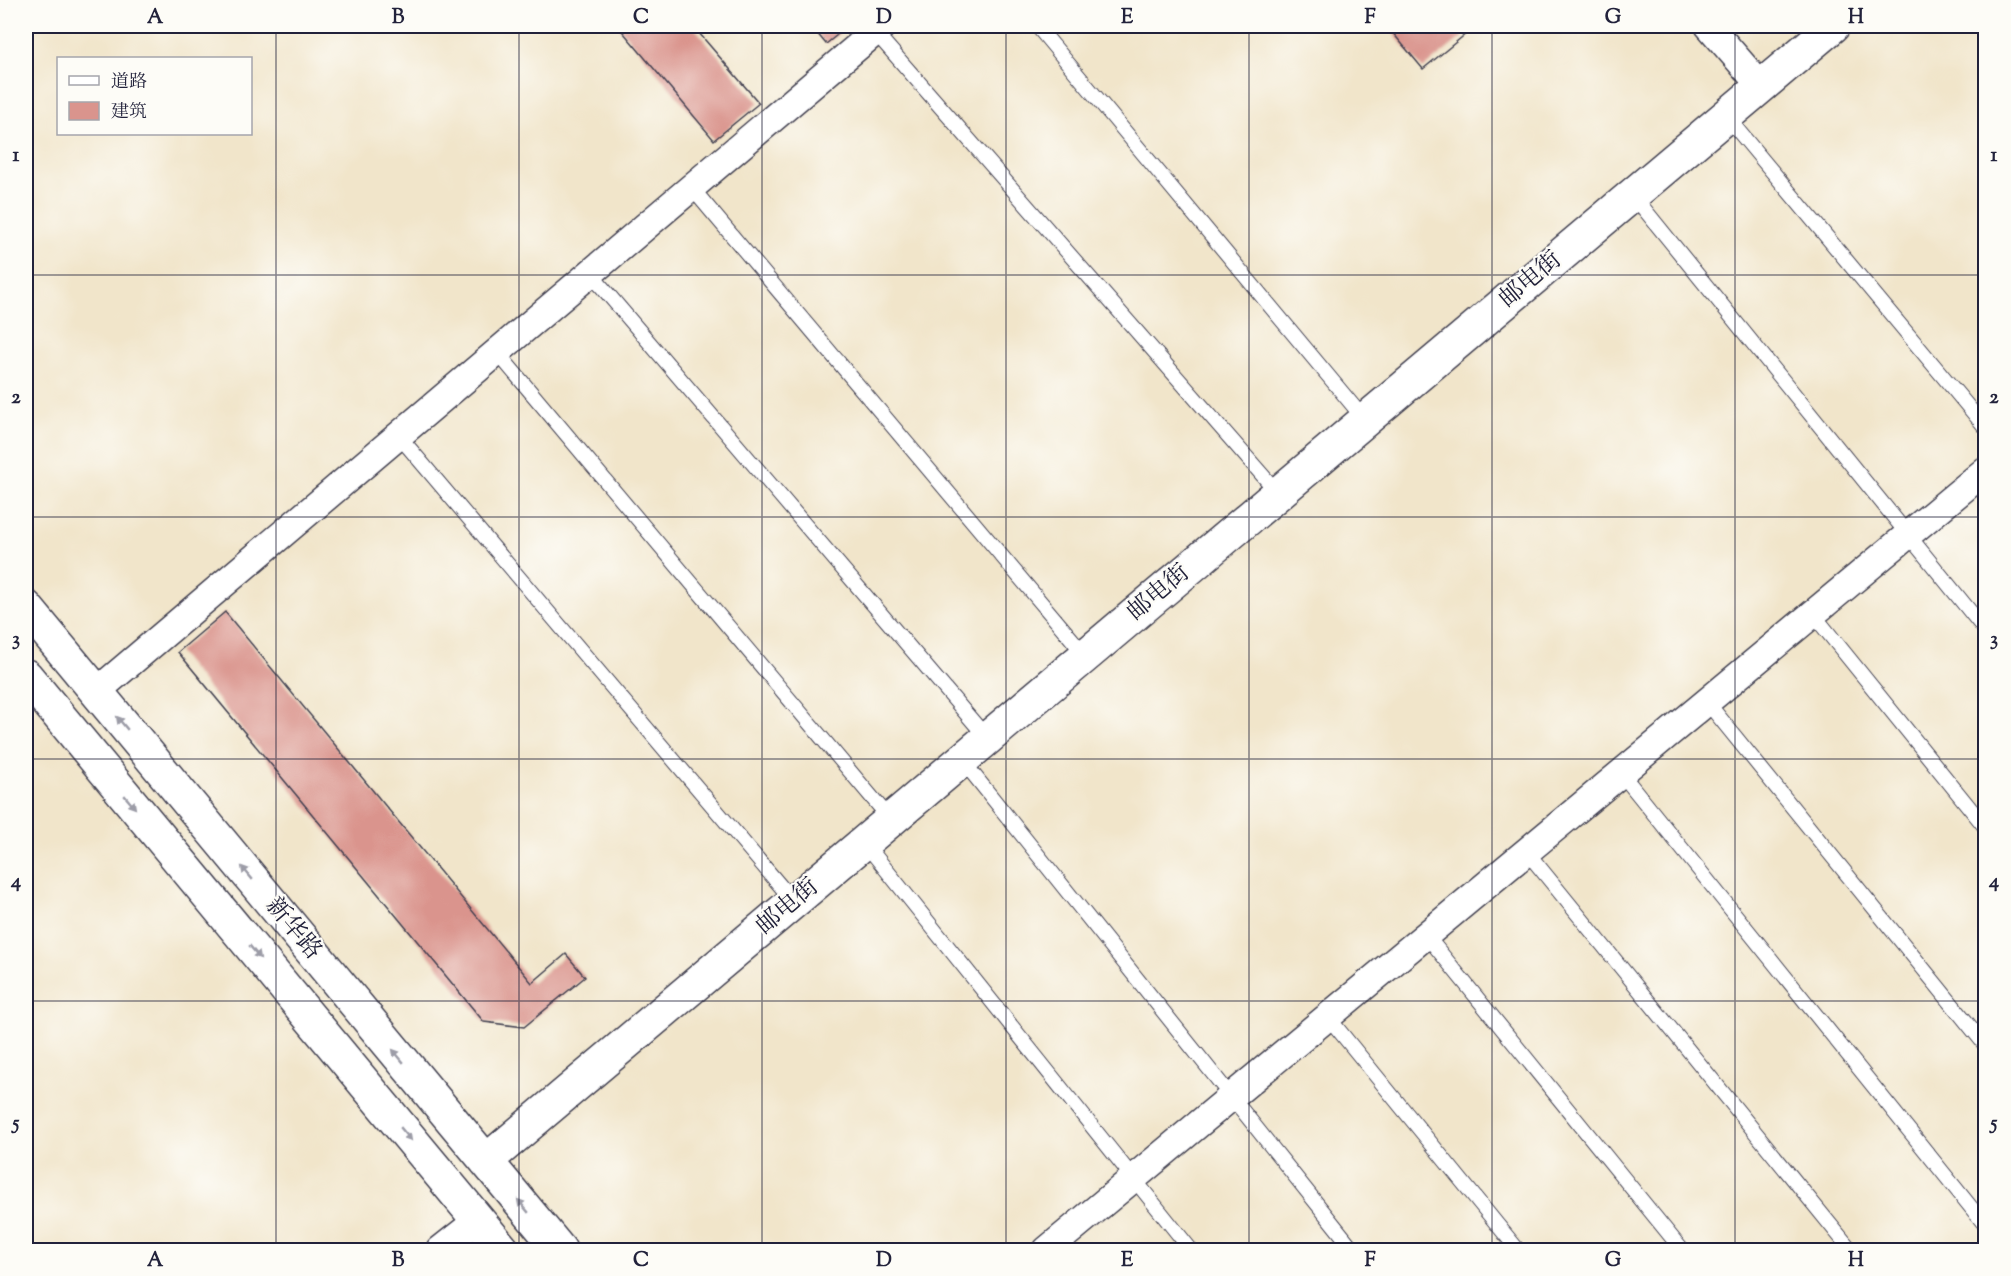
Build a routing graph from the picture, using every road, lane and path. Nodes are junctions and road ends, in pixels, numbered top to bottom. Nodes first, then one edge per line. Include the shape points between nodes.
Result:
1 (1037, 26) edge
2 (1710, 26) edge
3 (1833, 26) edge
4 (878, 28) edge
5 (1761, 86) junction
6 (1726, 116) junction
7 (691, 187) junction
8 (1632, 194) junction
9 (590, 273) junction
10 (497, 352) junction
11 (1365, 420) junction
12 (1986, 428) edge
13 (399, 436) junction
14 (1986, 470) edge
15 (1278, 493) junction
16 (1907, 535) junction
17 (26, 607) edge
18 (1813, 614) junction
19 (1986, 631) edge
20 (1086, 656) junction
21 (26, 676) edge
22 (96, 692) junction
23 (1707, 702) junction
24 (987, 738) junction
25 (962, 760) junction
26 (1621, 773) junction
27 (891, 820) junction
28 (1986, 828) edge
29 (864, 842) junction
30 (1527, 852) junction
31 (794, 902) junction
32 (1426, 935) junction
33 (1328, 1017) junction
34 (1986, 1046) edge
35 (1233, 1096) junction
36 (486, 1161) junction
37 (1133, 1179) junction
38 (478, 1220) junction
39 (1986, 1226) edge
40 (440, 1251) edge
41 (503, 1251) edge
42 (560, 1251) edge
43 (1047, 1251) edge
44 (1191, 1251) edge
45 (1354, 1251) edge
46 (1518, 1251) edge
47 (1682, 1251) edge
48 (1851, 1251) edge

1 - 11 lane
2 - 5 street
3 - 5 street, 邮电街
4 - 7 street
4 - 15 lane
5 - 6 street, 邮电街
6 - 8 street, 邮电街
6 - 12 lane
7 - 9 street
7 - 20 lane
8 - 11 street, 邮电街
8 - 16 lane
9 - 10 street
9 - 24 lane
10 - 13 street
10 - 27 lane
11 - 15 street, 邮电街
13 - 22 street
13 - 31 lane
14 - 16 street
15 - 20 street, 邮电街
16 - 18 street
16 - 19 lane
17 - 22 street, 新华路
18 - 23 street
18 - 28 lane
20 - 24 street, 邮电街
21 -> 38 street, 新华路
36 -> 22 street, 新华路
23 - 26 street
23 - 34 lane
24 - 25 street, 邮电街
25 - 27 street, 邮电街
25 - 35 lane
26 - 30 street
26 - 39 lane
27 - 29 street, 邮电街
29 - 31 street, 邮电街
29 - 37 lane
30 - 32 street
30 - 48 lane
31 - 36 street, 邮电街
32 - 33 street
32 - 47 lane
33 - 35 street
33 - 46 lane
35 - 37 street
35 - 45 lane
42 -> 36 street, 新华路
37 - 43 street
37 - 44 lane
38 - 40 street
38 - 41 street, 新华路

